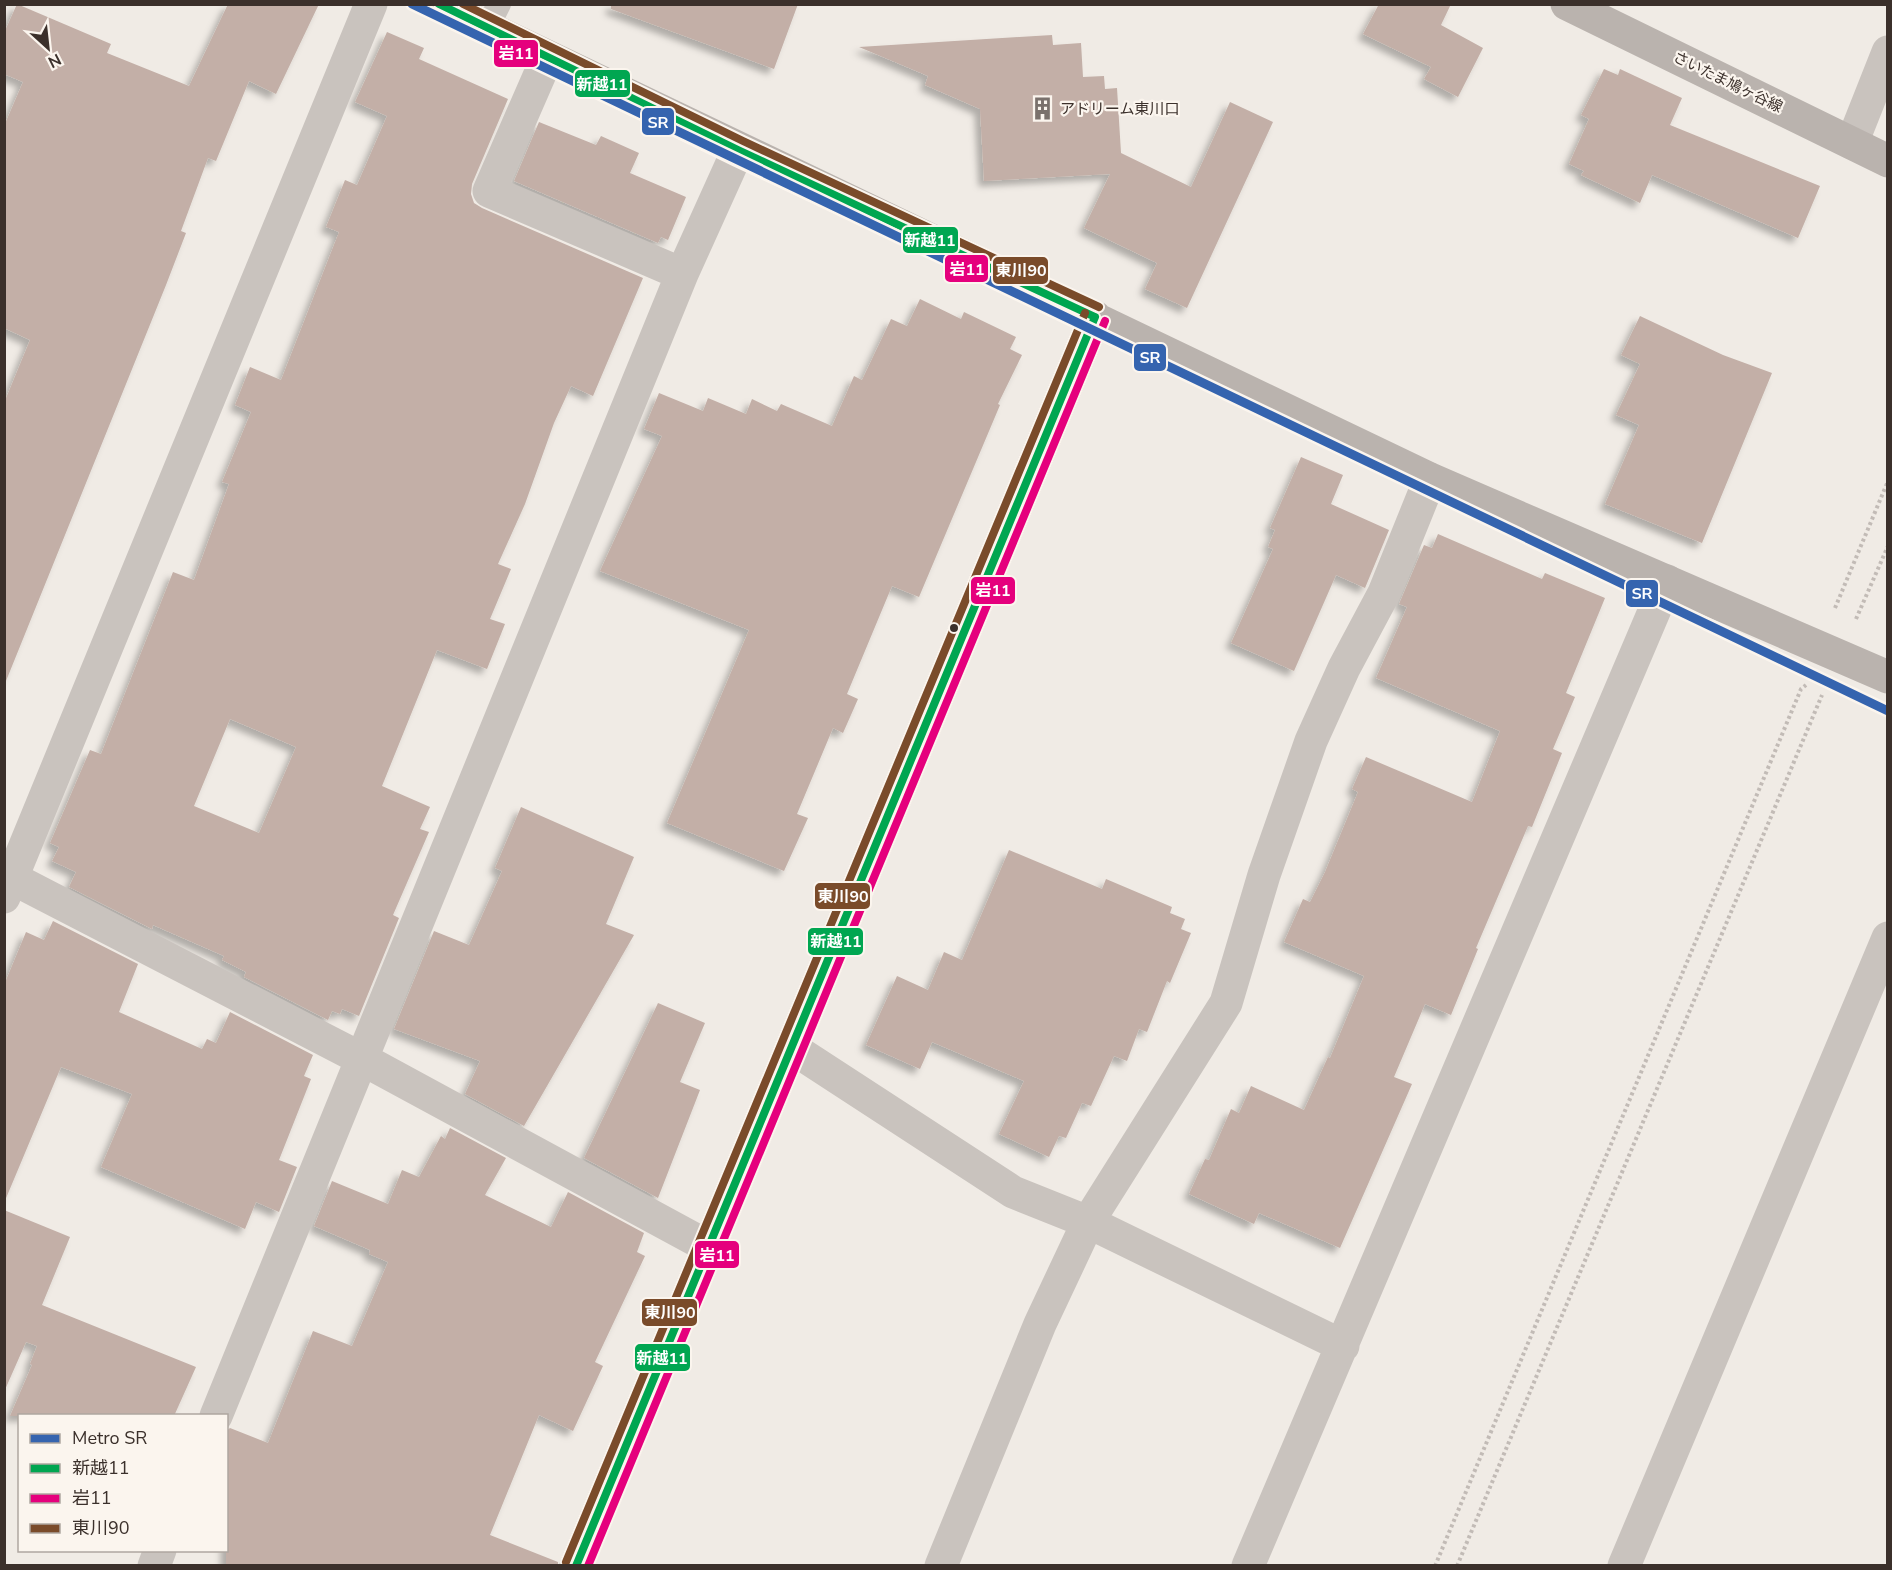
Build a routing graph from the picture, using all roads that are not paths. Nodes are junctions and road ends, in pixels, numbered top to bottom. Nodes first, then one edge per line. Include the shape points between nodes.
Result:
1 (370, 4) edge
2 (438, 4) edge
3 (1567, 4) edge
4 (493, 16) edge
5 (1887, 52) edge
6 (547, 58) junction
7 (1852, 143) junction
8 (738, 150) junction
9 (1887, 161) edge
10 (682, 274) junction
11 (1095, 317) junction
12 (1430, 479) junction
13 (1667, 581) junction
14 (1887, 677) edge
15 (7, 883) edge
16 (1887, 938) edge
17 (792, 1047) junction
18 (363, 1059) junction
19 (1088, 1222) junction
20 (707, 1246) junction
21 (1343, 1346) junction
22 (217, 1414) edge
23 (160, 1552) edge
24 (154, 1566) edge
25 (576, 1566) edge
26 (941, 1566) edge
27 (1248, 1566) edge
28 (1624, 1566) edge

1 - 15 street
2 - 4 main road
3 - 7 main road, さいたま鳩ヶ谷線
4 - 6 main road
5 - 7 street
6 - 8 main road
6 - 10 street via 489,191
7 - 9 main road, さいたま鳩ヶ谷線
8 - 10 street
8 - 11 main road
10 - 18 street
11 - 12 main road
11 - 17 main road
12 - 13 main road
12 - 19 street via 1384,593 1311,741 1264,874 1226,1003
13 - 14 main road
13 - 21 street
15 - 18 street
16 - 28 street
17 - 19 street via 1013,1192
17 - 20 main road
18 - 20 street
18 - 22 street
19 - 21 street
19 - 26 street via 1040,1324
20 - 25 main road
21 - 27 street
23 - 24 street

